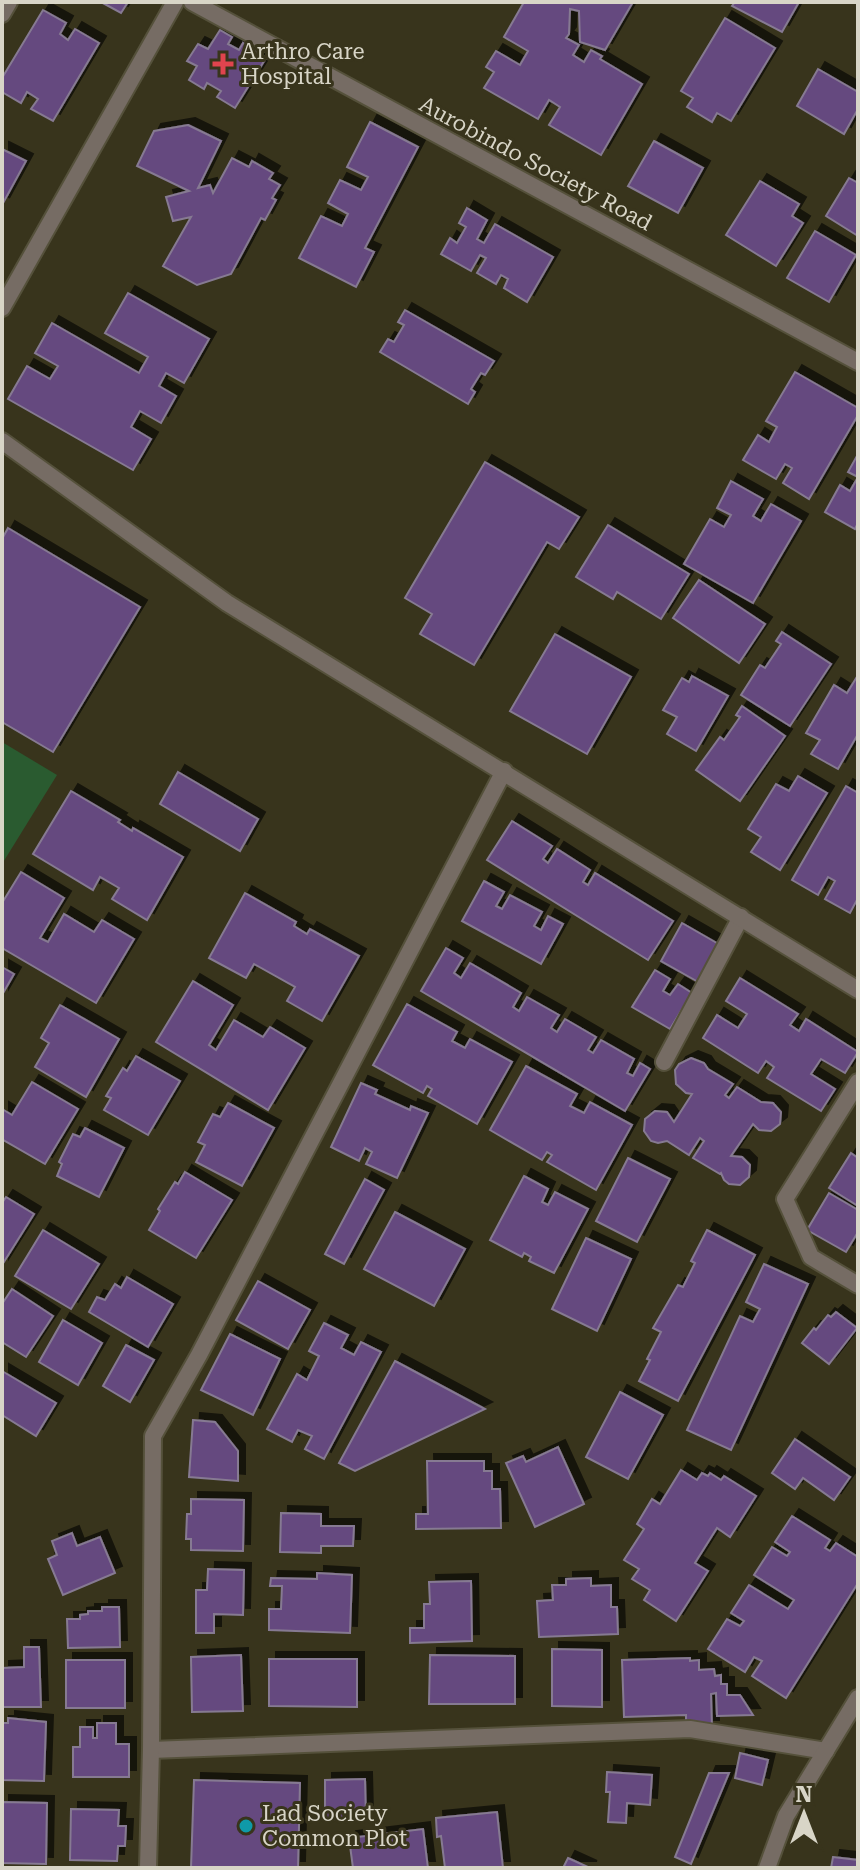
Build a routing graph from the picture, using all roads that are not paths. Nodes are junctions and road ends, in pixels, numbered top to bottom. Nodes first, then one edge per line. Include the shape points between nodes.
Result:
1 (9, 2) edge
2 (175, 2) edge
3 (192, 2) edge
4 (2, 14) edge
5 (2, 308) edge
6 (858, 362) edge
7 (2, 441) edge
8 (504, 771) junction
9 (741, 917) junction
10 (858, 990) edge
11 (664, 1062) dead end
12 (858, 1082) edge
13 (858, 1285) edge
14 (858, 1698) edge
15 (151, 1750) junction
16 (826, 1751) junction
17 (148, 1868) edge
18 (767, 1868) edge

1 - 4 street
2 - 5 street
3 - 6 street, Aurobindo Society Road
7 - 8 street via 227,603
8 - 9 street
8 - 15 street via 153,1436
9 - 10 street
9 - 11 street
12 - 13 street via 785,1199 811,1257
14 - 16 street
15 - 16 street via 690,1729
15 - 17 street
16 - 18 street via 786,1816

